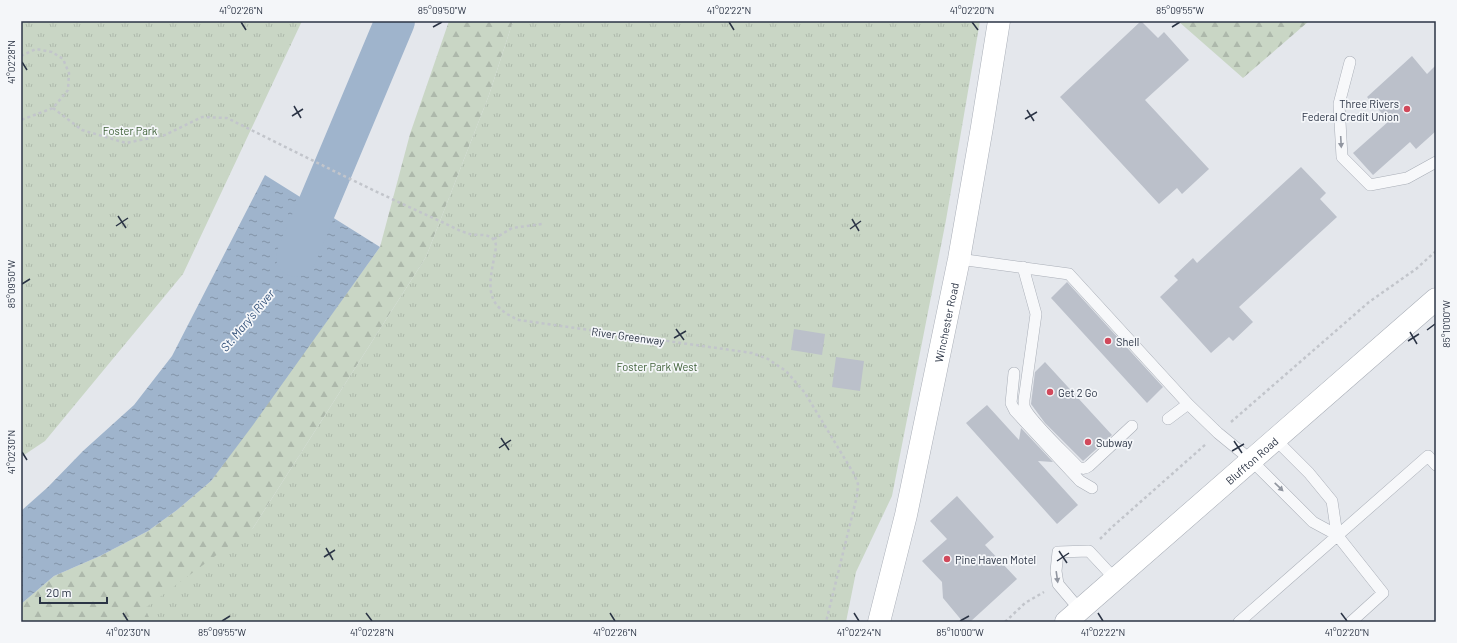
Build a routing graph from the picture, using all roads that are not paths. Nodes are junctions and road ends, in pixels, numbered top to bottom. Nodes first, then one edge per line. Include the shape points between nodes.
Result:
1 (999, 21) edge
2 (1350, 62) dead end
3 (1436, 162) edge
4 (959, 259) junction
5 (1023, 267) junction
6 (1436, 299) edge
7 (1014, 373) dead end
8 (1188, 404) junction
9 (1168, 419) dead end
10 (1132, 426) dead end
11 (1275, 439) junction
12 (1251, 460) junction
13 (1436, 465) edge
14 (1092, 488) dead end
15 (1337, 535) junction
16 (1116, 580) junction
17 (1073, 616) edge
18 (879, 622) edge
19 (1239, 622) edge
20 (1351, 622) edge

1 - 4 street, Winchester Road
2 -> 3 lane via 1340,104 1342,157 1370,185 1407,178
4 - 5 lane
4 - 18 street, Winchester Road via 906,515
5 - 8 lane via 1069,274
5 - 10 lane via 1036,314 1024,400 1027,411 1078,467 1082,468 1089,466
6 - 11 street, Bluffton Road
7 - 14 lane via 1011,403 1015,411 1080,481
8 - 9 lane
8 - 12 lane
11 - 12 street, Bluffton Road
11 - 15 lane via 1309,473 1332,501
12 -> 15 lane via 1313,522
12 - 16 street, Bluffton Road
13 - 15 lane via 1428,456
15 - 19 lane
15 - 20 lane via 1383,593
16 - 17 street, Bluffton Road
16 -> 17 lane via 1089,551 1058,552 1058,584

